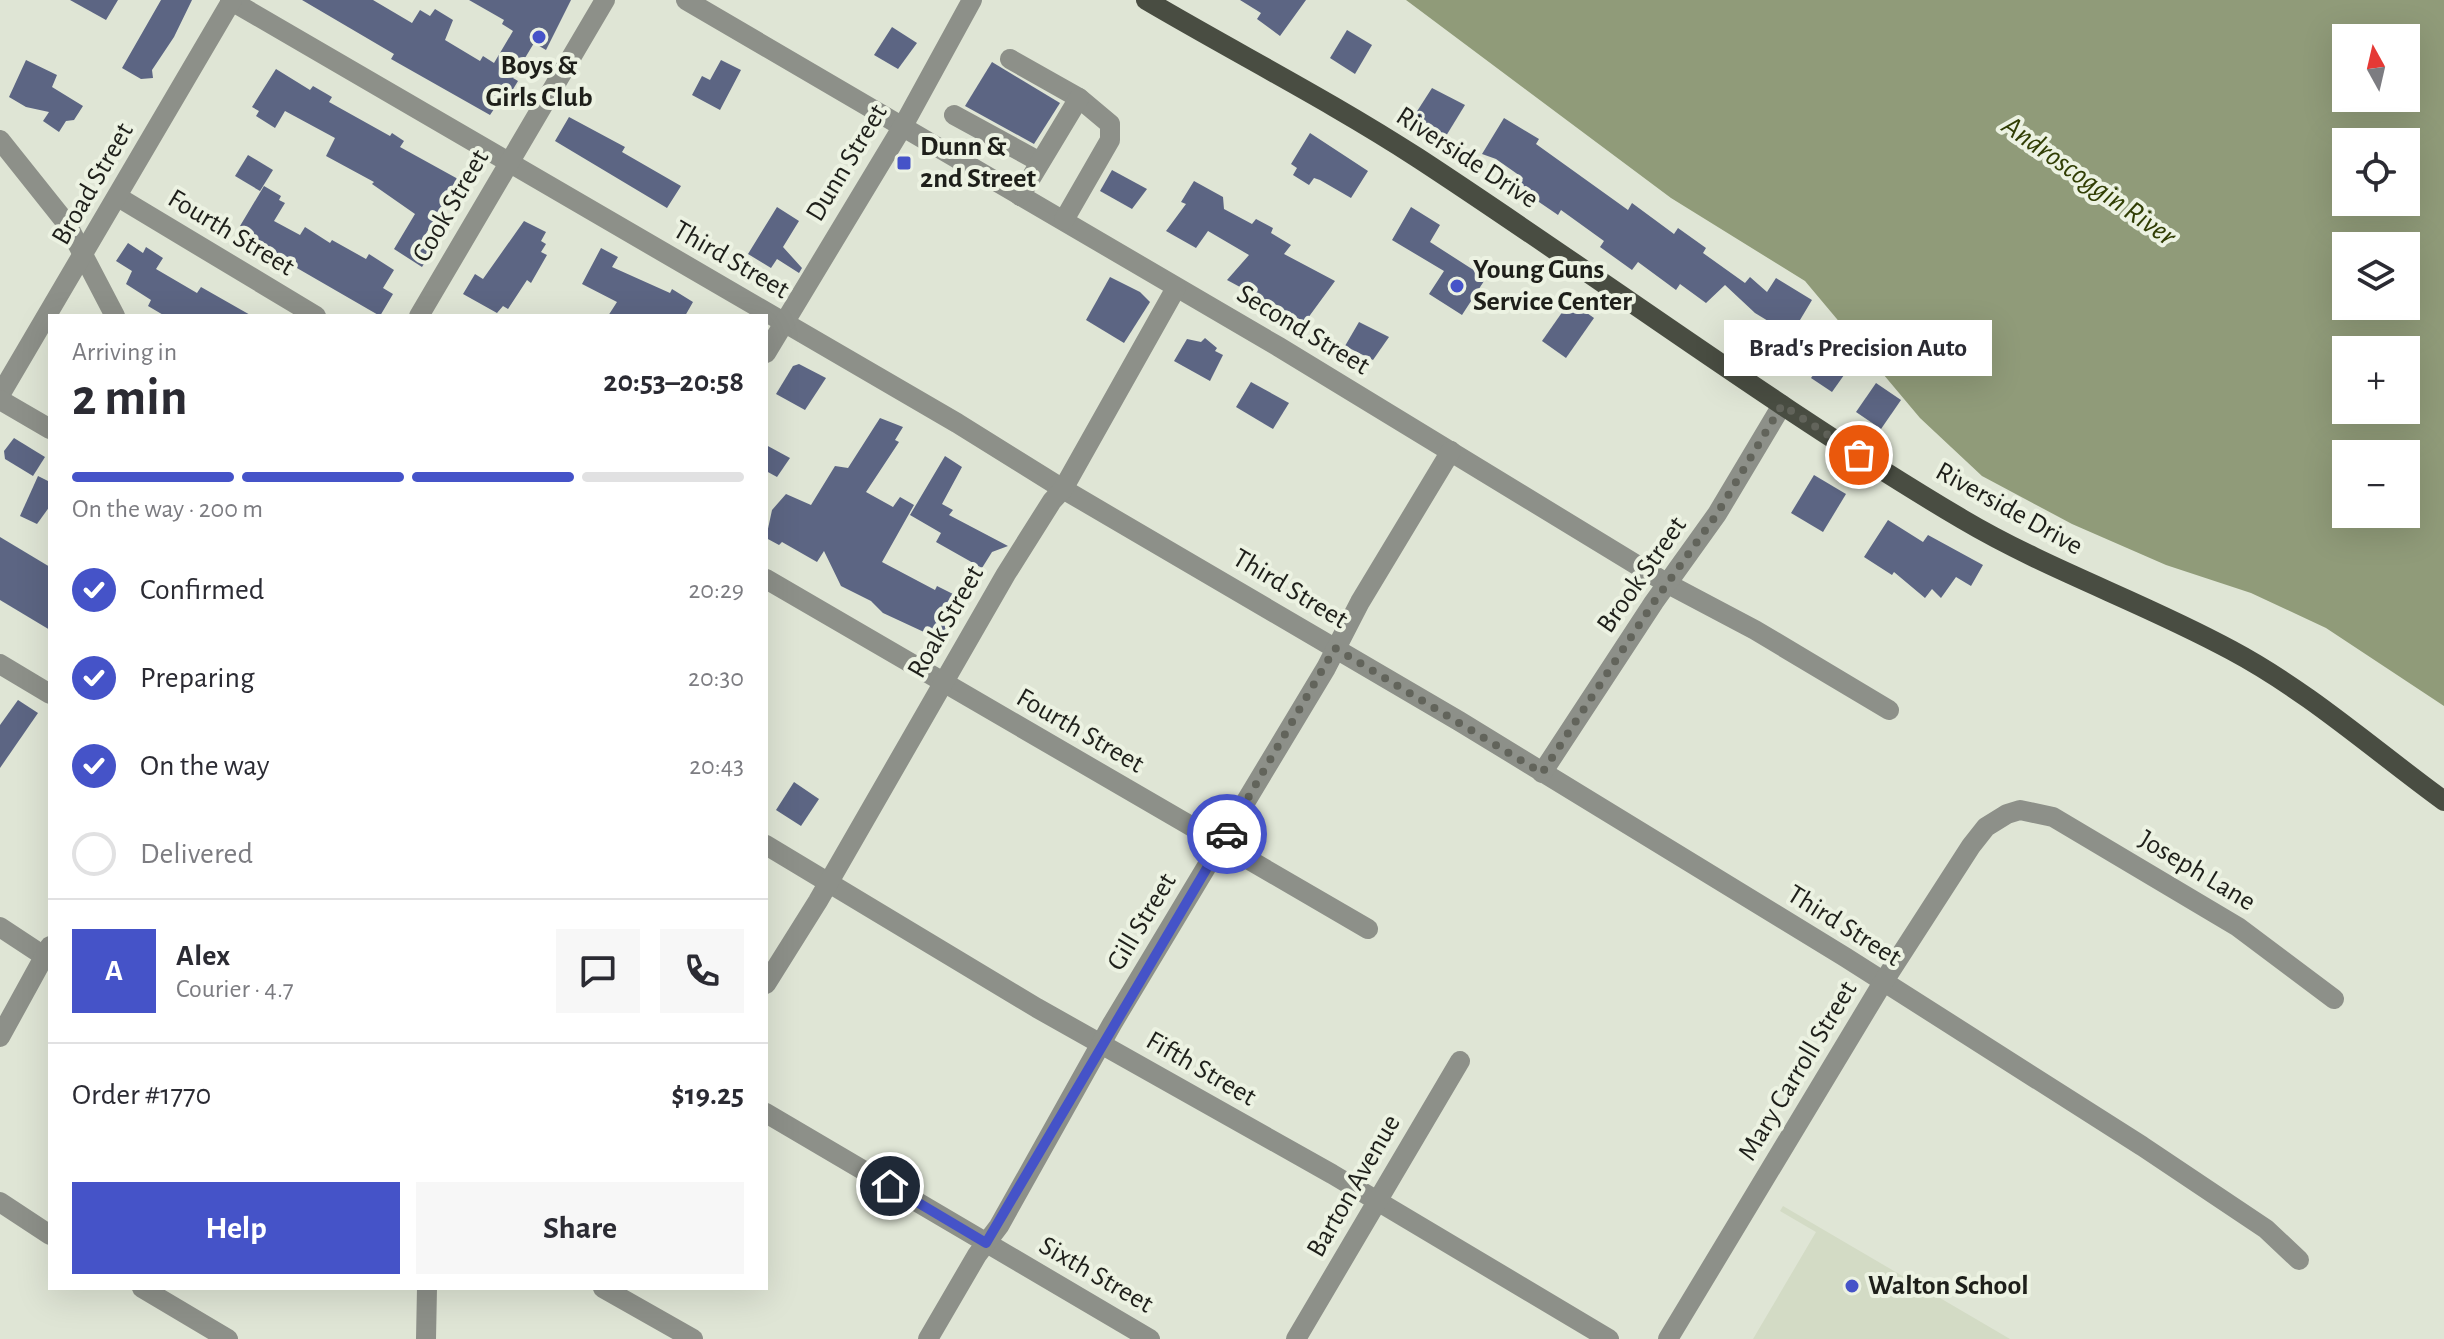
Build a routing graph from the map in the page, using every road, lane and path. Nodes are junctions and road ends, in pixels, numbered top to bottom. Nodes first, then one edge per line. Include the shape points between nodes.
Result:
1 (231, 0) edge
2 (605, 0) edge
3 (686, 0) edge
4 (972, 0) edge
5 (1146, 0) edge
6 (1010, 59) dead end
7 (1079, 98) junction
8 (954, 115) dead end
9 (903, 126) junction
10 (0, 140) edge
11 (509, 162) junction
12 (1040, 162) junction
13 (1020, 196) junction
14 (118, 197) junction
15 (1064, 220) junction
16 (83, 257) junction
17 (1176, 288) junction
18 (49, 314) edge
19 (114, 314) edge
20 (313, 314) edge
21 (420, 314) edge
22 (48, 316) edge
23 (784, 323) junction
24 (768, 350) edge
25 (0, 397) edge
26 (1782, 405) junction
27 (48, 428) edge
28 (1451, 451) junction
29 (1063, 489) junction
30 (768, 580) edge
31 (1668, 584) junction
32 (1335, 648) junction
33 (0, 664) edge
34 (943, 683) junction
35 (48, 693) edge
36 (1889, 710) dead end
37 (1542, 773) junction
38 (2444, 801) edge
39 (2020, 810) joint
40 (1221, 843) junction
41 (768, 846) edge
42 (828, 882) junction
43 (0, 927) edge
44 (1368, 929) dead end
45 (48, 954) edge
46 (768, 981) edge
47 (1882, 984) junction
48 (2334, 999) dead end
49 (0, 1037) edge
50 (1102, 1044) junction
51 (1460, 1061) dead end
52 (768, 1114) edge
53 (0, 1202) edge
54 (1378, 1202) junction
55 (48, 1234) edge
56 (986, 1243) junction
57 (2299, 1260) dead end
58 (145, 1290) edge
59 (427, 1290) edge
60 (606, 1290) edge
61 (667, 1332) edge
62 (228, 1339) edge
63 (426, 1339) edge
64 (693, 1339) edge
65 (928, 1339) edge
66 (1150, 1339) edge
67 (1296, 1339) edge
68 (1609, 1339) edge
69 (1668, 1339) edge

1 - 11 street, Third Street
1 - 14 street, Broad Street
2 - 11 street, Cook Street
3 - 9 street, Second Street
4 - 9 street, Dunn Street
5 - 26 main road, Riverside Drive via 1415,156
6 - 7 street
7 - 12 street
7 - 15 street via 1110,124 1110,140
8 - 12 street
9 - 13 street, Second Street
9 - 23 street, Dunn Street
10 - 16 street via 47,195
11 - 21 street, Cook Street
11 - 23 street, Third Street
12 - 13 street
13 - 15 street, Second Street
14 - 16 street, Broad Street
14 - 20 street, Fourth Street
15 - 17 street, Second Street
16 - 18 street, Broad Street
16 - 19 street
17 - 28 street, Second Street
17 - 29 street, Roak Street
22 - 25 street, Broad Street
23 - 24 street, Dunn Street
23 - 29 street, Third Street
25 - 27 street
26 - 31 street, Brook Street
26 - 38 main road, Riverside Drive via 1992,536 2260,667
28 - 31 street, Second Street
28 - 32 street, Gill Street
29 - 32 street, Third Street
29 - 34 street, Roak Street via 1013,562
30 - 34 street, Fourth Street
31 - 36 street, Second Street
31 - 37 street, Brook Street
32 - 37 street, Third Street
32 - 40 street, Gill Street
33 - 35 street
34 - 40 street, Fourth Street
34 - 42 street, Roak Street
37 - 47 street, Third Street
39 - 47 street, Mary Carroll Street via 1996,819 1971,846
39 - 48 street, Joseph Lane via 2053,817 2238,927
40 - 44 street, Fourth Street
40 - 50 street, Gill Street
41 - 42 street, Fifth Street
42 - 46 street, Roak Street
42 - 50 street, Fifth Street
43 - 45 street
45 - 49 street
47 - 57 street, Third Street via 2142,1146 2266,1229
47 - 69 street, Mary Carroll Street
50 - 54 street, Fifth Street
50 - 56 street, Gill Street
51 - 54 street, Barton Avenue
52 - 56 street, Sixth Street
53 - 55 street
54 - 67 street, Barton Avenue
54 - 68 street, Fifth Street
56 - 65 street, Gill Street
56 - 66 street, Sixth Street
58 - 62 street
59 - 63 street
60 - 61 street
61 - 64 street

